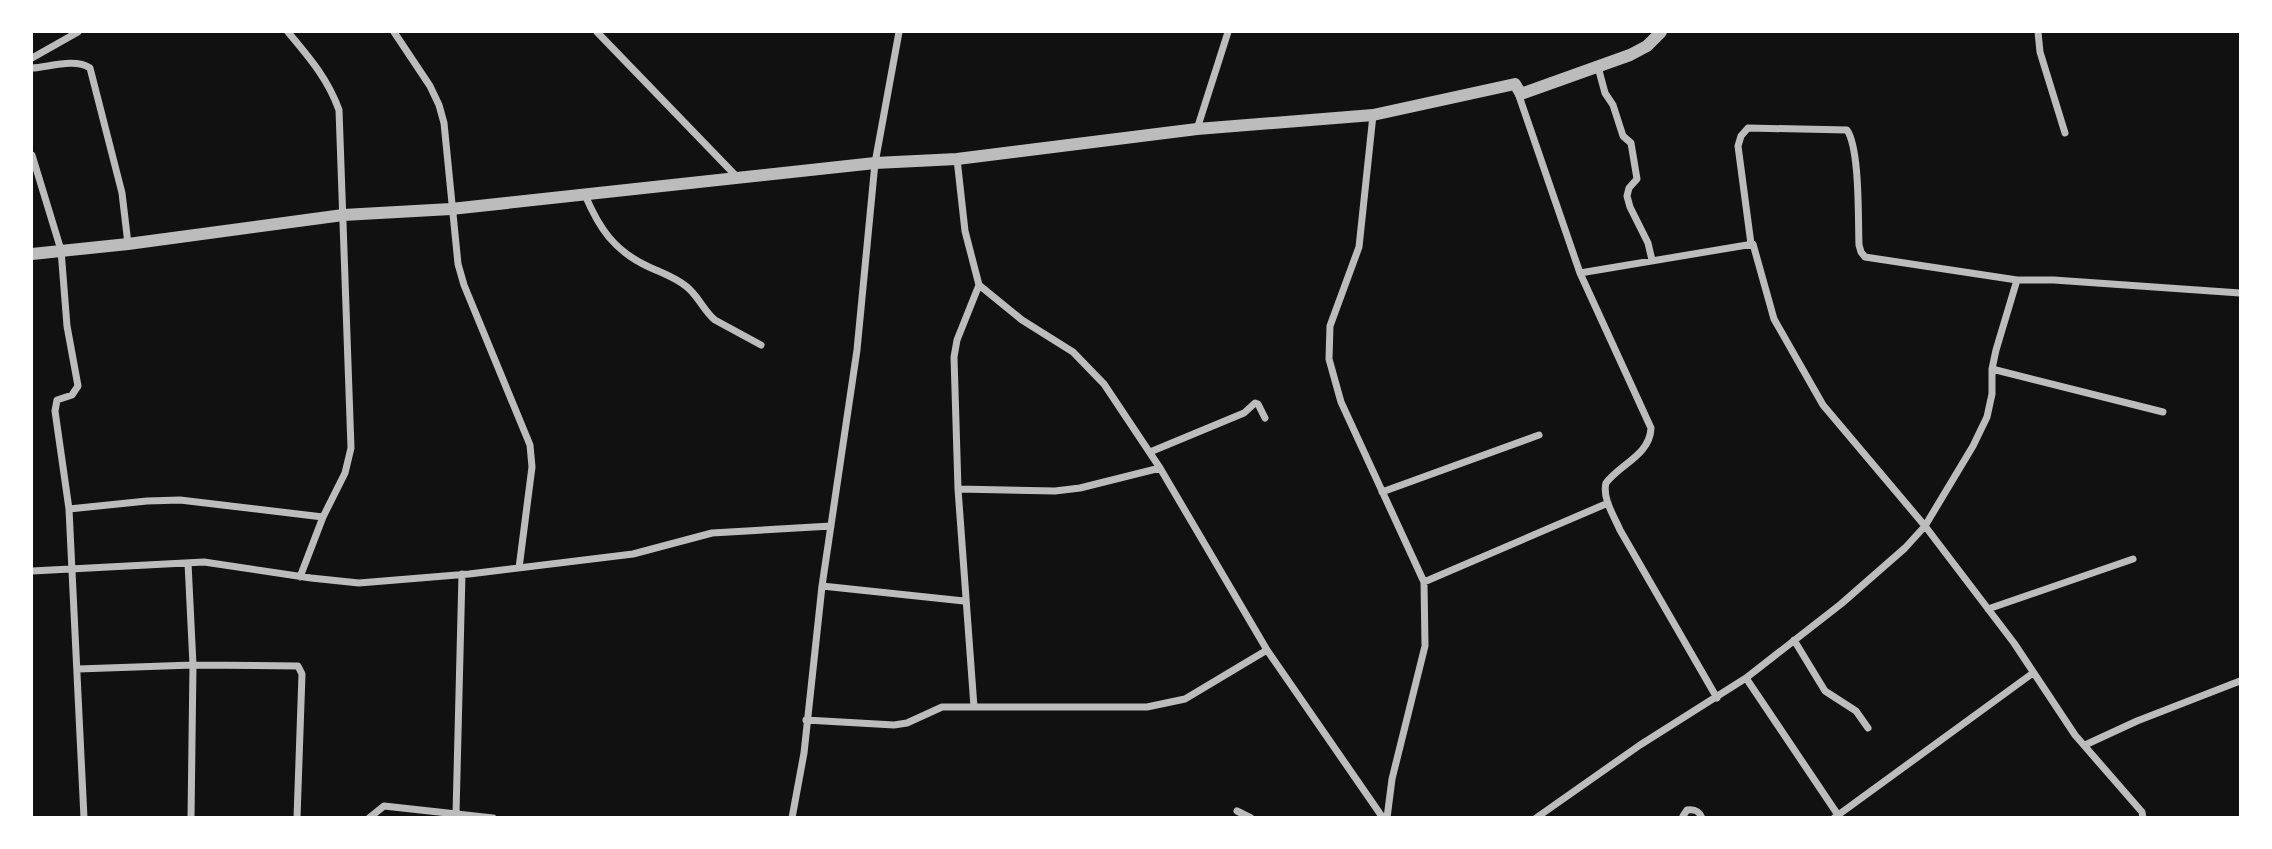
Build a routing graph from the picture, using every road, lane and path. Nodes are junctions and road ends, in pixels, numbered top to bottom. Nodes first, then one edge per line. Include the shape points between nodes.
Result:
1 (78, 32) edge
2 (288, 32) edge
3 (394, 32) edge
4 (597, 32) edge
5 (899, 32) edge
6 (1228, 32) edge
7 (1661, 32) edge
8 (2038, 32) edge
9 (32, 58) edge
10 (1598, 66) junction
11 (32, 68) edge
12 (1515, 84) junction
13 (1373, 115) junction
14 (1197, 129) junction
15 (2065, 134) dead end
16 (32, 155) edge
17 (957, 159) junction
18 (875, 163) junction
19 (739, 179) junction
20 (585, 195) junction
21 (451, 209) junction
22 (343, 215) junction
23 (128, 244) junction
24 (1751, 244) junction
25 (61, 250) junction
26 (32, 254) edge
27 (1652, 260) junction
28 (1580, 273) junction
29 (2017, 280) junction
30 (979, 285) junction
31 (2241, 293) edge
32 (761, 345) dead end
33 (1992, 369) junction
34 (2163, 412) dead end
35 (1265, 418) dead end
36 (1539, 435) dead end
37 (1150, 452) junction
38 (1160, 468) junction
39 (958, 489) junction
40 (1382, 492) junction
41 (1608, 503) junction
42 (69, 509) junction
43 (323, 517) junction
44 (831, 526) junction
45 (1925, 526) junction
46 (2133, 559) dead end
47 (188, 563) junction
48 (519, 568) junction
49 (73, 569) junction
50 (32, 571) edge
51 (461, 574) junction
52 (300, 577) junction
53 (1424, 582) junction
54 (822, 586) junction
55 (964, 600) junction
56 (1988, 608) junction
57 (1794, 640) junction
58 (1267, 650) junction
59 (193, 665) junction
60 (78, 669) junction
61 (2033, 673) junction
62 (1746, 678) junction
63 (2241, 681) edge
64 (1717, 698) junction
65 (974, 707) junction
66 (806, 720) junction
67 (1868, 729) dead end
68 (2085, 745) junction
69 (1237, 811) dead end
70 (456, 814) junction
71 (1683, 816) edge
72 (1836, 816) edge
73 (84, 817) edge
74 (191, 817) edge
75 (297, 817) edge
76 (369, 817) edge
77 (493, 817) edge
78 (792, 817) edge
79 (1251, 817) edge
80 (1385, 817) edge
81 (1535, 817) edge
82 (1702, 817) edge
83 (2143, 817) edge

1 - 9 street
2 - 22 street via 322,73 339,110
3 - 21 street via 439,105
4 - 19 street
5 - 18 street
6 - 14 street
7 - 10 street via 1647,46
8 - 15 street
10 - 12 street via 1521,94
10 - 27 street via 1605,93 1630,143 1637,179 1627,196
11 - 23 street via 68,64 90,68 122,193
12 - 13 street
12 - 28 street
13 - 14 street
13 - 40 street via 1359,247 1330,326 1329,359 1340,402
14 - 17 street
16 - 25 street
17 - 18 street
17 - 30 street via 965,231
18 - 19 street
18 - 44 street via 857,350
19 - 20 street
20 - 21 street
20 - 32 street via 608,238 639,262 688,287 715,320
21 - 22 street
21 - 48 street via 464,285 532,455
22 - 23 street
22 - 43 street via 351,448 345,473
23 - 25 street
24 - 27 street
24 - 29 street via 1738,146 1741,136 1748,128 1766,127 1847,131 1855,169 1859,245 1866,257
24 - 45 street via 1756,248 1774,319 1823,405
25 - 26 street
25 - 42 street via 78,386 72,395 55,403
27 - 28 street
28 - 41 street via 1651,428 1648,443 1606,483
29 - 31 street
29 - 33 street
30 - 37 street via 1092,369
30 - 39 street via 954,357
33 - 34 street
33 - 45 street via 1993,394 1987,417
35 - 37 street via 1255,403 1244,413
36 - 40 street
37 - 38 street
38 - 39 street via 1055,491
38 - 58 street
39 - 55 street
40 - 53 street
41 - 53 street
41 - 64 street
42 - 43 street via 180,500
42 - 49 street
43 - 52 street
44 - 48 street via 712,533 633,554
44 - 54 street
45 - 56 street
45 - 57 street
46 - 56 street
47 - 49 street
47 - 52 street
47 - 59 street
48 - 51 street
49 - 50 street
49 - 60 street
51 - 52 street via 359,583
51 - 70 street
53 - 80 street via 1424,646
54 - 55 street
54 - 66 street
55 - 65 street
56 - 61 street
57 - 62 street
57 - 67 street via 1825,691 1856,711
58 - 65 street via 1170,704
58 - 80 street
59 - 60 street
59 - 74 street
59 - 75 street via 293,665 301,669
60 - 73 street
61 - 68 street
61 - 72 street
62 - 64 street
62 - 72 street
63 - 68 street
64 - 81 street
65 - 66 street via 942,707 894,725
66 - 78 street
68 - 83 street
69 - 79 street
70 - 76 street via 384,806
70 - 77 street
71 - 82 street via 1692,809

